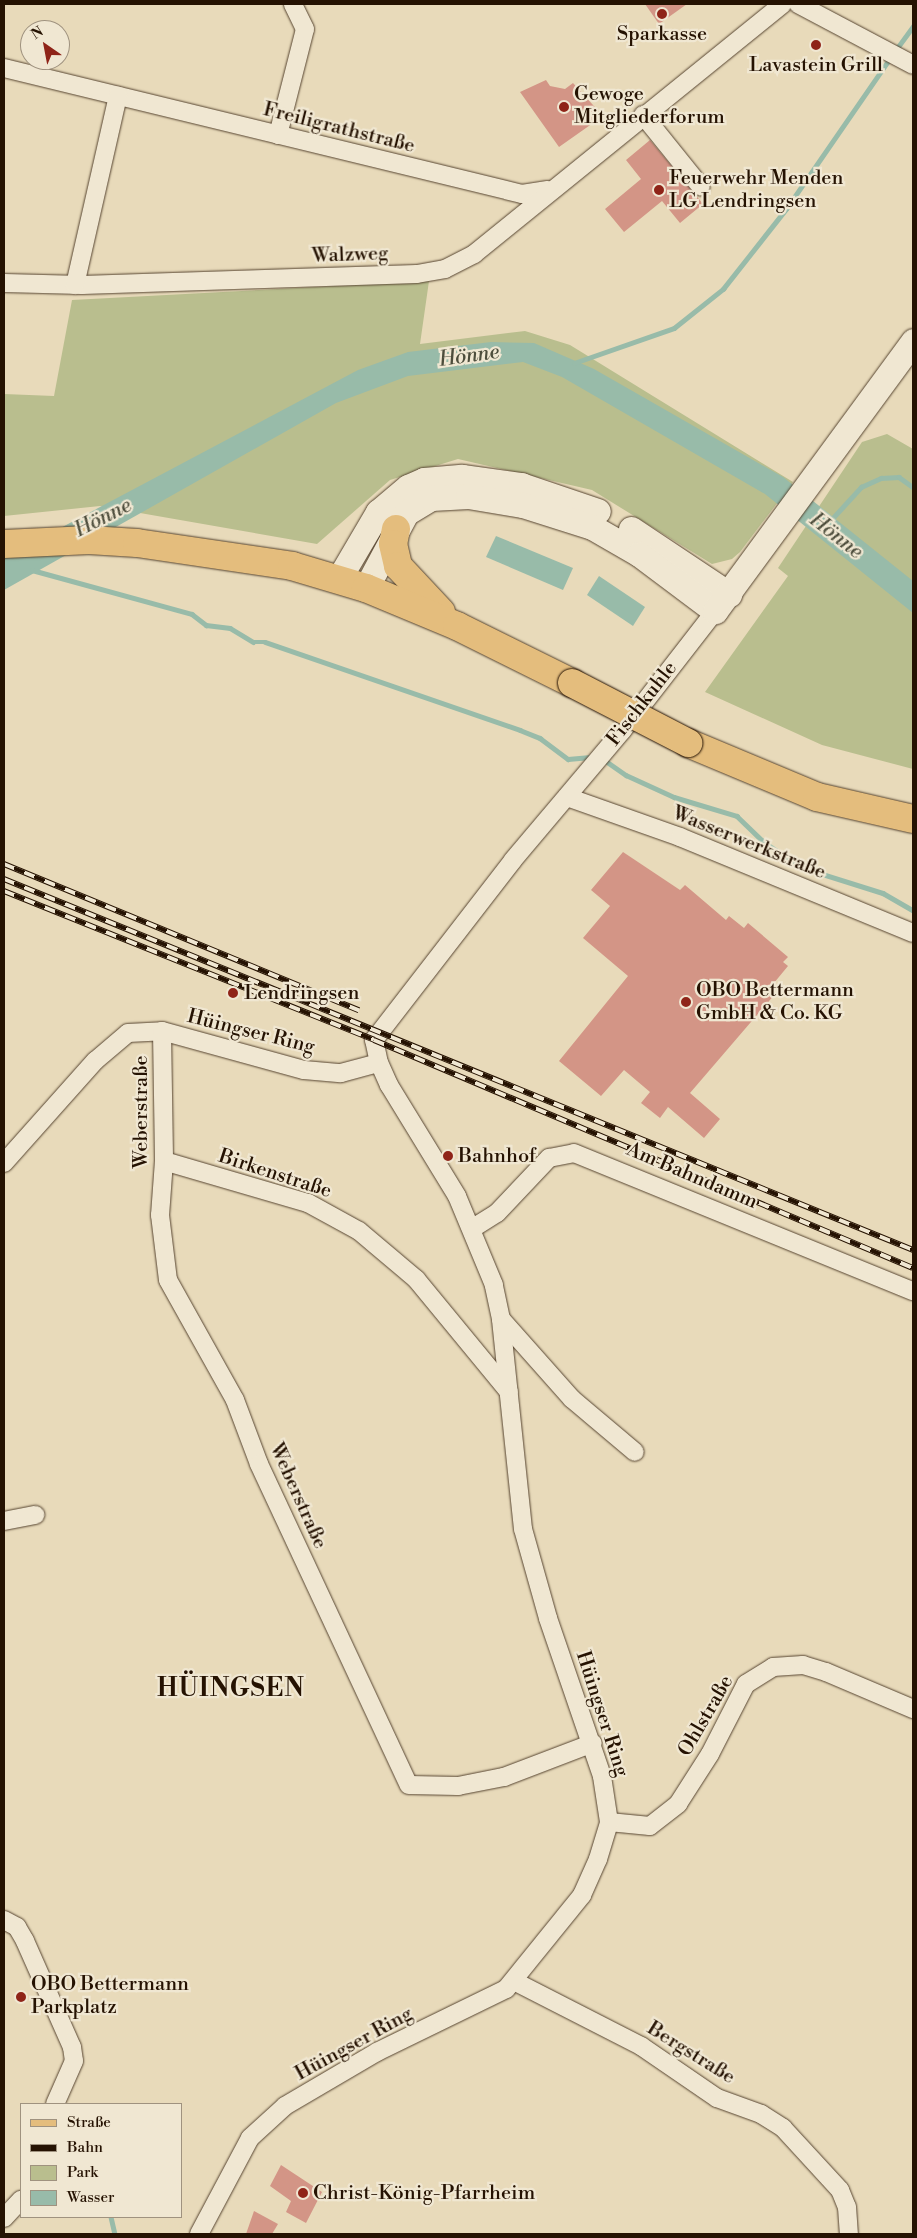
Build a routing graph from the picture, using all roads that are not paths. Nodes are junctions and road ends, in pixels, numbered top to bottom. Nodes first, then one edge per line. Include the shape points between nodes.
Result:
1 (294, 4) edge
2 (783, 4) edge
3 (798, 4) edge
4 (911, 64) edge
5 (4, 68) edge
6 (118, 96) junction
7 (643, 114) junction
8 (278, 135) junction
9 (701, 187) dead end
10 (551, 189) junction
11 (4, 283) edge
12 (75, 285) junction
13 (913, 341) edge
14 (396, 529) junction
15 (4, 544) edge
16 (338, 580) junction
17 (366, 588) junction
18 (722, 603) junction
19 (457, 626) junction
20 (567, 797) junction
21 (913, 820) edge
22 (913, 933) edge
23 (162, 1031) junction
24 (379, 1063) junction
25 (164, 1161) junction
26 (4, 1163) edge
27 (472, 1228) junction
28 (913, 1291) edge
29 (501, 1319) junction
30 (509, 1392) junction
31 (635, 1452) dead end
32 (35, 1516) dead end
33 (4, 1521) edge
34 (913, 1709) edge
35 (593, 1743) junction
36 (609, 1822) junction
37 (4, 1920) edge
38 (514, 1981) junction
39 (55, 2103) edge
40 (20, 2201) edge
41 (4, 2218) edge
42 (199, 2234) edge
43 (850, 2234) edge

1 - 8 street via 305,29
2 - 7 street, Walzweg
3 - 4 street
5 - 6 street, Freiligrathstraße
6 - 8 street, Freiligrathstraße
6 - 12 street
7 - 9 street
7 - 10 street, Walzweg
8 - 10 street, Freiligrathstraße via 522,194
10 - 12 street, Walzweg via 474,254 439,271
11 - 12 street, Walzweg
13 - 18 main road, Fischkuhle
14 - 17 main road
14 - 18 main road via 417,504 438,496 468,496 523,505 566,516 614,538
14 - 19 main road via 394,555 406,579
15 - 16 main road via 89,540 240,557
16 - 17 main road
16 - 18 main road via 368,526 390,499 424,480 462,477 521,485 598,511
17 - 19 main road
18 - 20 street, Fischkuhle
19 - 21 main road, bridge via 688,743 817,797
20 - 22 street, Wasserwerkstraße via 680,837
20 - 24 street, Fischkuhle via 379,1030 374,1040
23 - 24 street, Hüingser Ring via 304,1070 341,1072
23 - 25 street, Weberstraße
23 - 26 street, Hüingser Ring via 128,1033 95,1061
24 - 27 street, Hüingser Ring via 442,1167
25 - 30 street, Birkenstraße via 308,1204 359,1231 416,1280
25 - 35 street, Weberstraße via 160,1215 168,1280 235,1400 258,1464 409,1785 458,1786 504,1777
27 - 28 street, Am Bahndamm via 497,1213 549,1158 574,1153
27 - 29 street, Hüingser Ring via 494,1285
29 - 30 street, Hüingser Ring
29 - 31 street, Hüingser Ring via 572,1399
30 - 35 street, Hüingser Ring via 523,1529 548,1618
32 - 33 street
34 - 36 street, Ohlstraße via 803,1665 773,1667 746,1684 710,1754 678,1804 650,1826
35 - 36 street, Hüingser Ring
36 - 38 street, Hüingser Ring via 582,1895
37 - 39 street via 17,1927 25,1941 72,2047 74,2061
38 - 42 street, Hüingser Ring via 494,1997 377,2052 286,2106 250,2138
38 - 43 street, Bergstraße via 641,2046 717,2098 761,2114 782,2128 840,2190 847,2207
40 - 41 street

